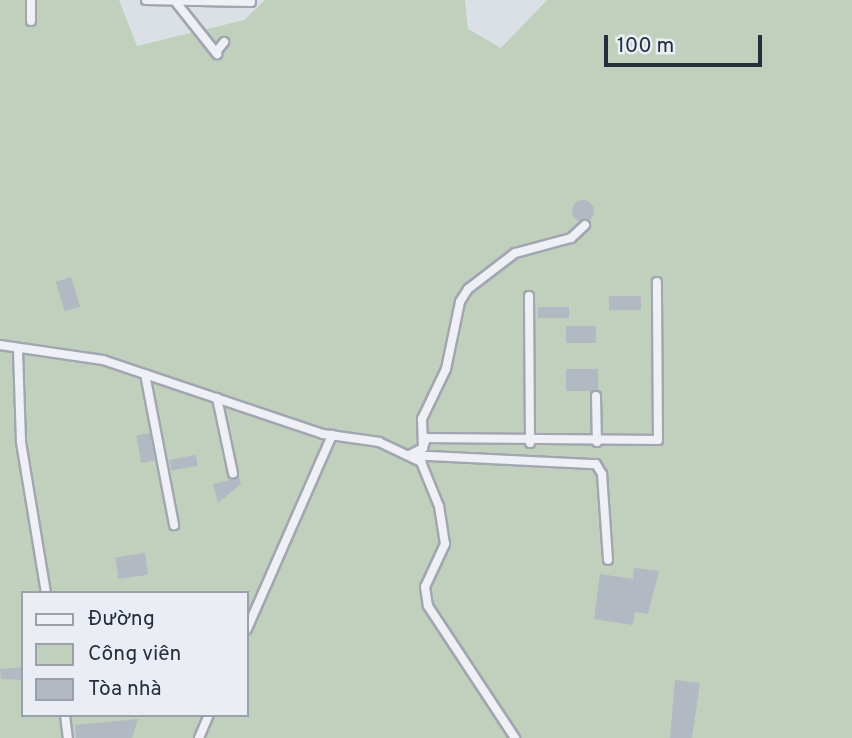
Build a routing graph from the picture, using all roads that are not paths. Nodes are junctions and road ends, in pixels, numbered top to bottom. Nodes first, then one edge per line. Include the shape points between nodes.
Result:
1 (31, 0) edge
2 (146, 0) edge
3 (176, 1) edge
4 (251, 2) dead end
5 (31, 21) dead end
6 (224, 42) dead end
7 (585, 225) dead end
8 (657, 282) dead end
9 (529, 296) dead end
10 (0, 345) edge
11 (18, 351) junction
12 (145, 374) junction
13 (596, 396) dead end
14 (218, 398) junction
15 (332, 435) junction
16 (597, 442) junction
17 (530, 443) junction
18 (423, 447) junction
19 (409, 454) junction
20 (233, 473) dead end
21 (174, 525) dead end
22 (608, 560) dead end
23 (46, 591) edge
24 (248, 627) edge
25 (65, 717) edge
26 (208, 717) edge
27 (68, 738) edge
28 (199, 738) edge
29 (515, 738) edge

1 - 5 street
2 - 3 street
3 - 4 street
3 - 6 street via 216,53
7 - 18 street via 571,239 515,253 468,289 460,302 446,369 422,419
8 - 16 street via 660,439
9 - 17 street
10 - 11 street
11 - 12 street via 103,360
11 - 23 street via 21,442
12 - 14 street
12 - 21 street
13 - 16 street
14 - 15 street
14 - 20 street
15 - 19 street via 379,442
15 - 24 street
16 - 17 street
17 - 18 street via 426,439
18 - 19 street
19 - 22 street via 596,464 603,474
19 - 29 street via 428,474 445,533 446,544 425,587 428,606
25 - 27 street
26 - 28 street

